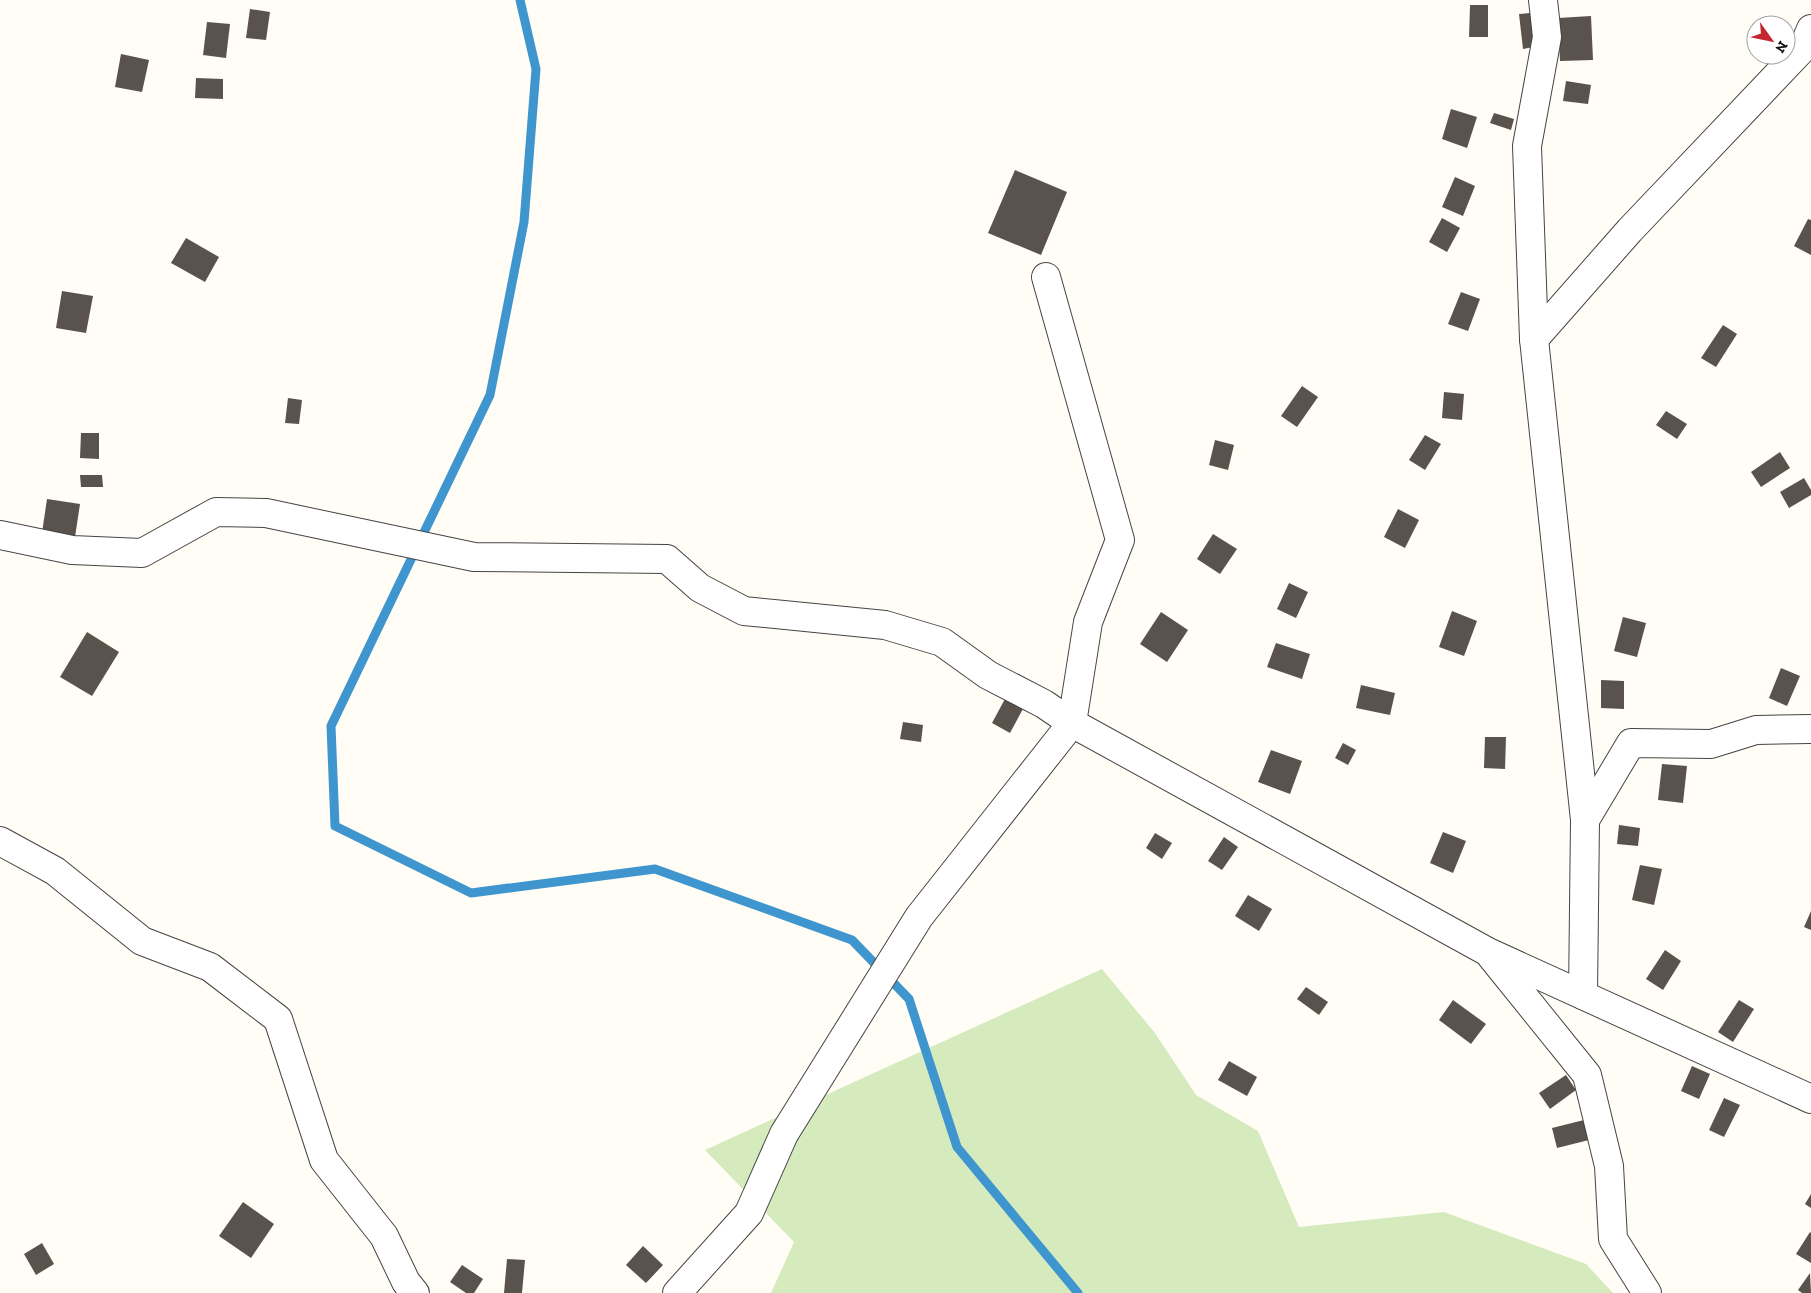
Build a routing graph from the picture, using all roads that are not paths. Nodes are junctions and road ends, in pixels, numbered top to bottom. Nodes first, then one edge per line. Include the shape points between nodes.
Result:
1 (1544, 0) edge
2 (1811, 29) edge
3 (1046, 277) dead end
4 (1534, 339) junction
5 (0, 535) edge
6 (1072, 723) junction
7 (1811, 729) edge
8 (1585, 820) junction
9 (0, 841) edge
10 (1488, 952) junction
11 (1583, 995) junction
12 (1811, 1099) edge
13 (415, 1293) edge
14 (677, 1293) edge
15 (1647, 1293) edge

1 - 4 street via 1547,37 1527,146
2 - 4 street via 1803,48 1630,230
3 - 6 street via 1120,540 1088,622
4 - 8 street
5 - 6 street via 72,550 142,553 216,512 266,513 474,557 667,559 700,588 744,611 885,625 942,642 988,675 1044,704
6 - 10 street
6 - 14 street via 919,917 784,1134 749,1213
7 - 8 street via 1756,730 1711,744 1631,743
8 - 11 street
9 - 13 street via 55,871 142,941 210,967 278,1019 324,1160 384,1236 406,1282
10 - 11 street
10 - 15 street via 1587,1075 1609,1166 1613,1239
11 - 12 street

